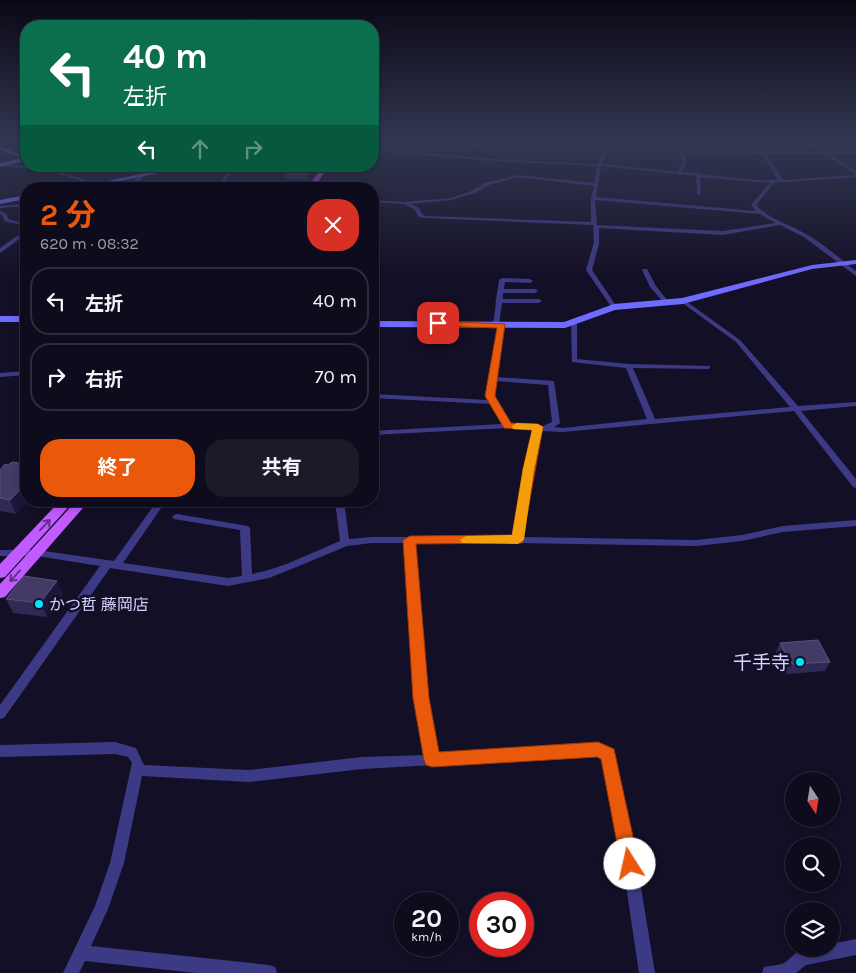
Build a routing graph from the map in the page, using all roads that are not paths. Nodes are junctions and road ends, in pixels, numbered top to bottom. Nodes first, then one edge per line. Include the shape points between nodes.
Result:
1 (481, 187) edge
2 (595, 187) edge
3 (699, 187) edge
4 (768, 187) edge
5 (699, 194) dead end
6 (20, 198) edge
7 (593, 198) junction
8 (379, 201) edge
9 (0, 202) edge
10 (403, 202) junction
11 (20, 205) edge
12 (0, 207) edge
13 (760, 213) junction
14 (3, 216) edge
15 (532, 221) junction
16 (0, 222) edge
17 (20, 223) edge
18 (780, 224) junction
19 (595, 225) junction
20 (532, 231) dead end
21 (20, 236) edge
22 (0, 251) edge
23 (856, 262) edge
24 (842, 264) junction
25 (645, 270) dead end
26 (856, 274) edge
27 (530, 281) dead end
28 (501, 291) junction
29 (535, 292) dead end
30 (498, 301) junction
31 (683, 301) junction
32 (539, 302) dead end
33 (666, 302) junction
34 (614, 307) junction
35 (20, 318) edge
36 (0, 319) edge
37 (574, 323) junction
38 (379, 324) edge
39 (499, 326) junction
40 (629, 366) junction
41 (708, 367) dead end
42 (20, 373) edge
43 (0, 375) edge
44 (493, 379) junction
45 (379, 396) edge
46 (492, 402) junction
47 (856, 404) edge
48 (795, 408) junction
49 (652, 422) junction
50 (507, 426) junction
51 (541, 428) junction
52 (379, 433) edge
53 (856, 486) edge
54 (62, 507) edge
55 (78, 507) edge
56 (157, 507) edge
57 (340, 507) edge
58 (177, 518) dead end
59 (856, 523) edge
60 (410, 540) junction
61 (518, 540) junction
62 (345, 543) junction
63 (20, 551) junction
64 (0, 553) edge
65 (37, 553) junction
66 (112, 564) junction
67 (0, 573) edge
68 (247, 579) junction
69 (0, 593) edge
70 (0, 714) edge
71 (0, 751) edge
72 (432, 760) junction
73 (137, 770) junction
74 (856, 947) edge
75 (81, 953) junction
76 (71, 973) edge
77 (269, 973) edge
78 (647, 973) edge
79 (770, 973) edge

1 - 10 street via 451,198
2 - 7 street
3 - 5 street
4 - 13 street via 753,205
6 - 9 street
7 - 13 street
7 - 19 street
8 - 10 street
10 - 15 street via 426,217
11 - 12 street
13 - 18 street
14 - 16 street
14 - 17 street
15 - 19 street
15 - 20 street
18 - 19 street via 723,233
18 - 24 street via 806,236
19 - 34 street via 596,247 589,270
21 - 22 street
23 - 24 street
24 - 26 street
24 - 31 street via 812,267
25 - 33 street
27 - 28 street via 502,280
28 - 29 street
28 - 30 street
30 - 32 street
30 - 39 street
31 - 33 street
31 - 48 street via 738,341
33 - 34 street
34 - 37 street
35 - 36 street
37 - 39 street
37 - 40 street via 574,361
38 - 39 street
39 - 44 street
40 - 41 street
40 - 49 street
42 - 43 street
44 - 46 street
44 - 51 street via 551,383 556,423
45 - 46 street
46 - 50 street
47 - 48 street
48 - 49 street
48 - 53 street
49 - 51 street via 563,430
50 - 51 street
50 - 52 street
51 - 61 street via 528,469
63 -> 54 main road
55 - 65 main road
56 - 66 street
57 - 62 street
58 - 68 street via 245,528
59 - 61 street via 783,529 696,543
60 - 61 street
60 - 62 street
60 - 72 street via 421,698
62 - 68 street via 291,566
63 - 64 street
63 - 65 street
63 - 67 main road
65 - 66 street
65 -> 69 main road
66 - 68 street via 228,582
66 - 70 street
71 - 73 street via 115,748 132,752 138,763
72 - 73 street via 362,763 249,776
72 - 78 street via 598,750 608,754 627,845
73 - 75 street via 117,863 101,910
74 - 79 street via 803,958 786,971
75 - 76 street
75 - 77 street

